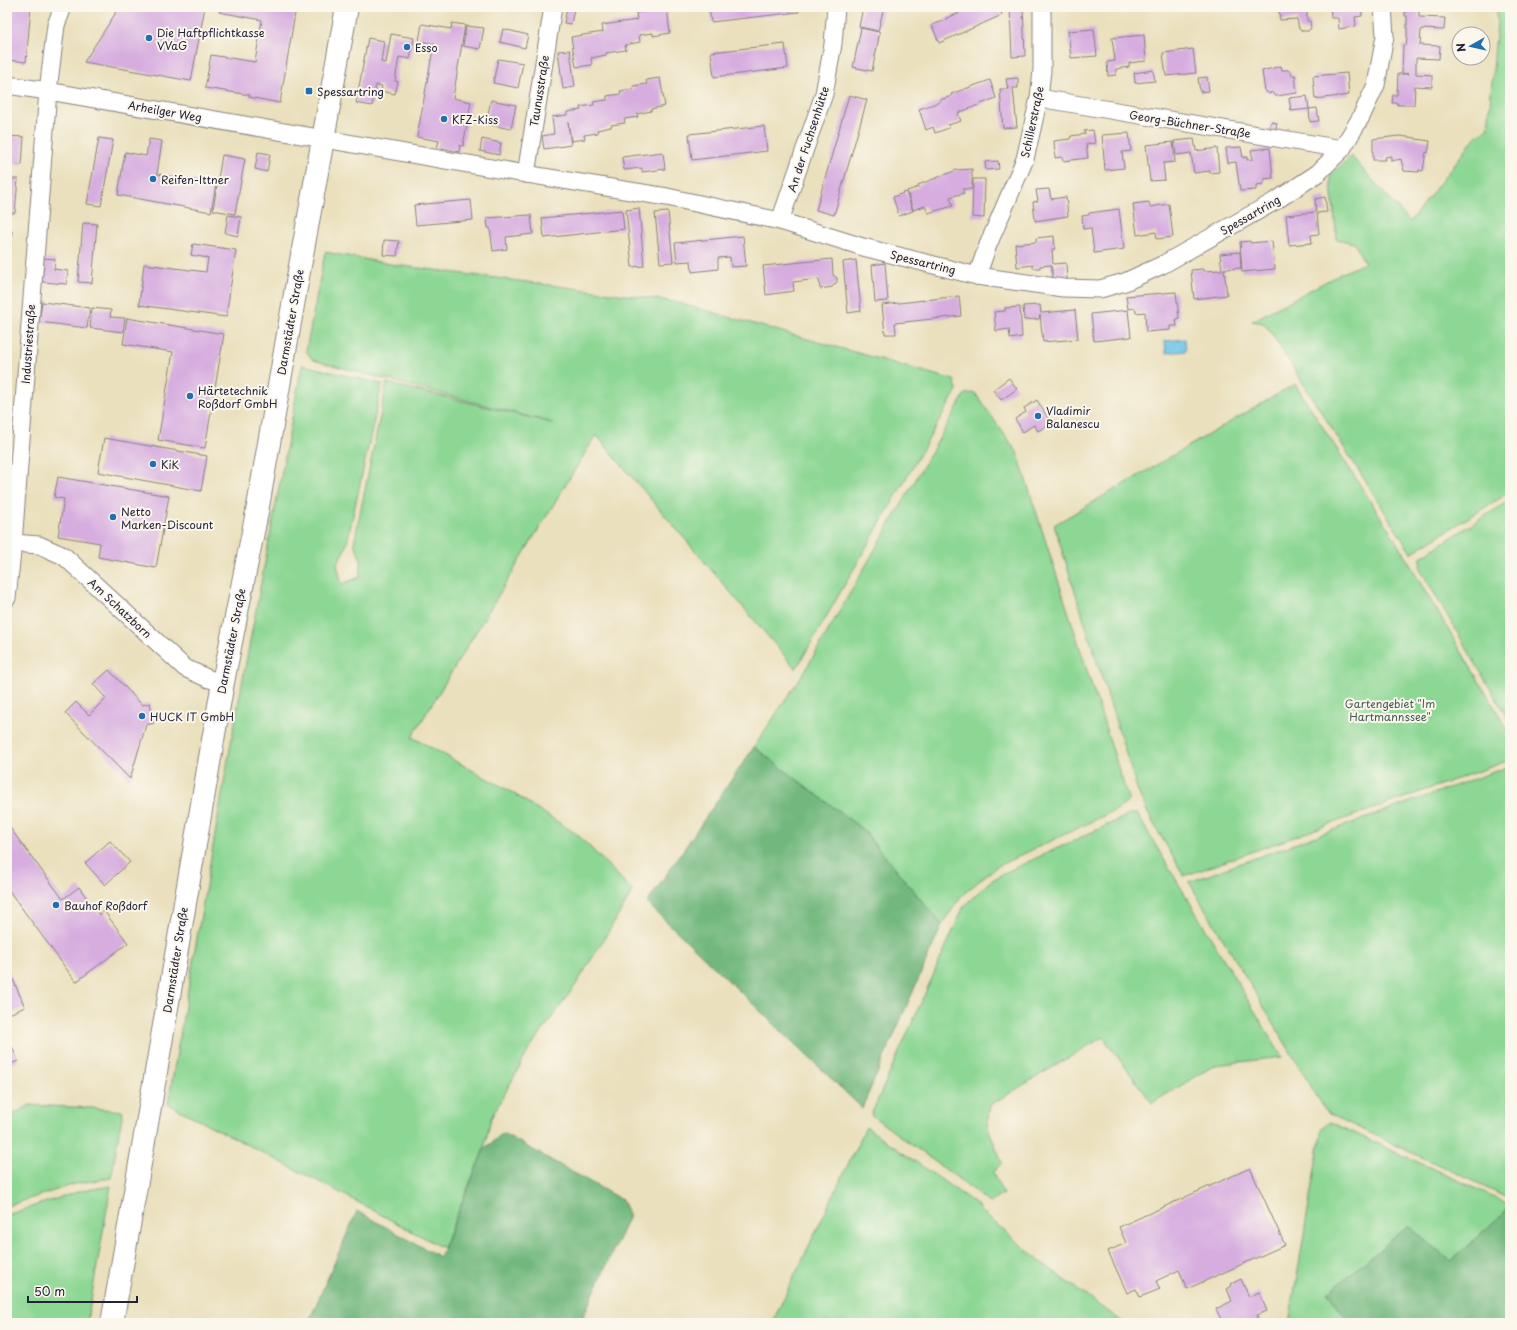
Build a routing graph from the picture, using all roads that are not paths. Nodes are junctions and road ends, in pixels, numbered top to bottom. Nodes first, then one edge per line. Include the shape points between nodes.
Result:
1 (63, 7) edge
2 (347, 7) edge
3 (553, 7) edge
4 (836, 7) edge
5 (1042, 7) edge
6 (1383, 7) edge
7 (7, 85) edge
8 (48, 91) junction
9 (1038, 98) junction
10 (323, 139) junction
11 (1342, 149) junction
12 (526, 174) junction
13 (780, 221) junction
14 (977, 276) junction
15 (13, 543) junction
16 (7, 598) edge
17 (223, 682) junction
18 (112, 1323) edge

1 - 8 street, Industriestraße via 56,25
2 - 10 main road, Darmstädter Straße
3 - 12 street, Taunusstraße
4 - 13 street, An der Fuchsenhütte via 833,44 824,94
5 - 9 street, Schillerstraße via 1042,70
6 - 11 street, Spessartring via 1385,36 1376,85
7 - 8 street, Arheilger Weg
8 - 10 street, Arheilger Weg
8 - 15 street, Industriestraße
9 - 11 street, Georg-Büchner-Straße
9 - 14 street, Schillerstraße via 1025,159
10 - 12 street, Spessartring
10 - 17 main road, Darmstädter Straße via 257,512
11 - 14 street, Spessartring via 1318,173 1277,200 1162,265 1125,282 1100,289 1063,288
12 - 13 street, Spessartring via 668,197
13 - 14 street, Spessartring via 863,247
15 - 16 street, Industriestraße
15 - 17 street, Am Schatzborn via 39,545 64,556 185,668 209,679
17 - 18 main road, Darmstädter Straße

